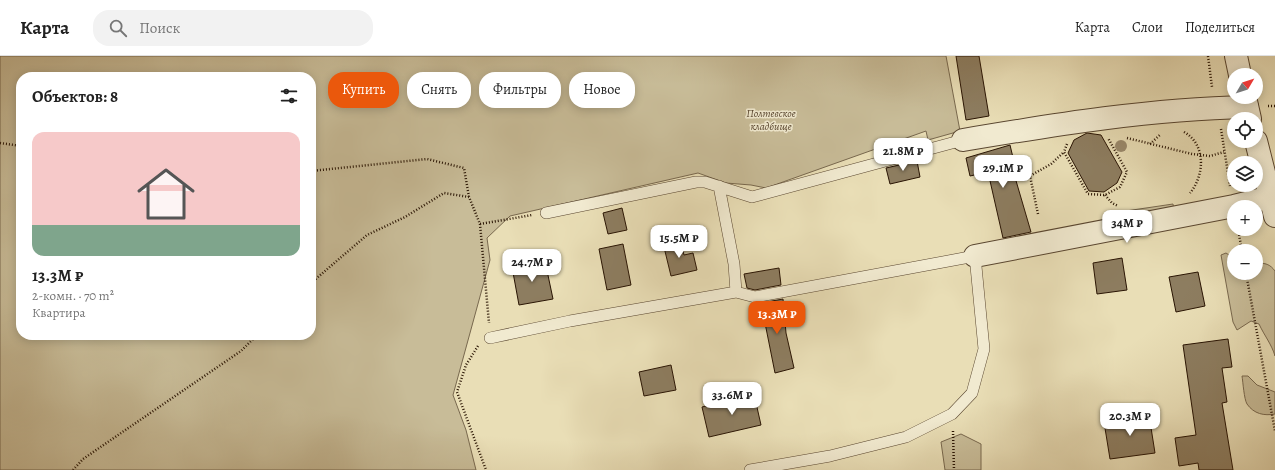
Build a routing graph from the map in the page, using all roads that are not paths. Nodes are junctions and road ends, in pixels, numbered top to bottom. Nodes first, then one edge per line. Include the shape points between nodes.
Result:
1 (1236, 56) edge
2 (1239, 68) edge
3 (1248, 108) edge
4 (963, 140) joint
5 (1258, 148) edge
6 (719, 186) junction
7 (1273, 206) edge
8 (1227, 207) edge
9 (546, 213) road end
10 (975, 256) junction
11 (736, 292) junction
12 (490, 338) road end
13 (750, 470) edge

1 - 2 street
3 - 4 street via 1216,108 1076,121
4 - 6 lane via 752,197
5 - 7 street
6 - 9 lane via 696,182
6 - 11 lane via 734,264
8 - 10 street
10 - 11 lane via 755,297
10 - 13 lane via 984,349 972,393 952,414 906,437 830,456
11 - 12 lane via 570,321

